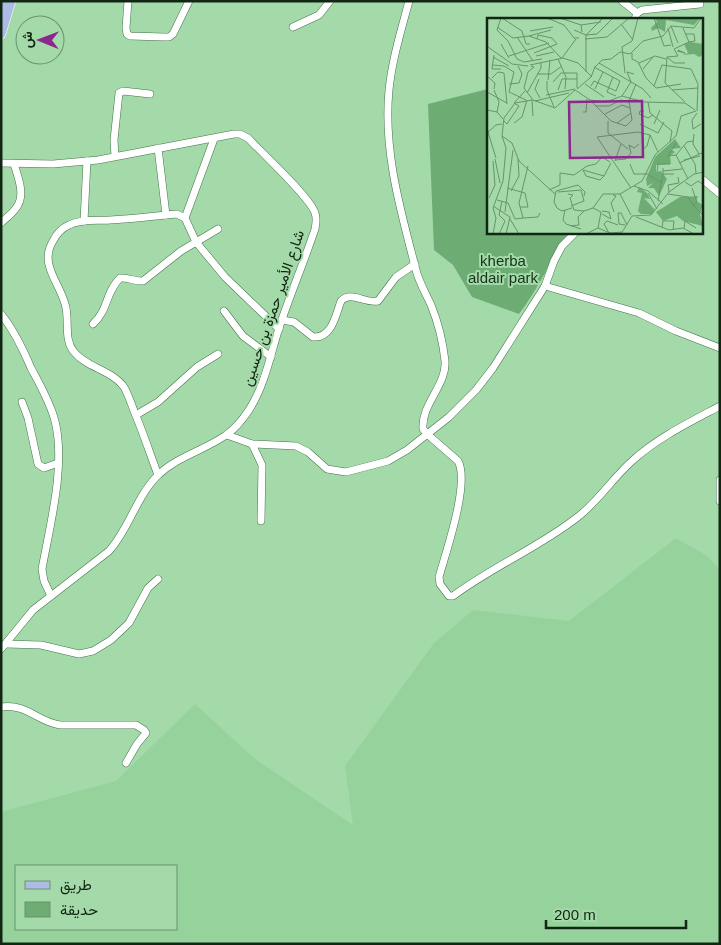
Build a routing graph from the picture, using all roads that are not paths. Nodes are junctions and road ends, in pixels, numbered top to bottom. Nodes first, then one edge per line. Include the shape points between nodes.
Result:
1 (4, 1) edge
2 (11, 1) edge
3 (128, 1) edge
4 (189, 1) edge
5 (330, 1) edge
6 (409, 1) edge
7 (622, 1) edge
8 (700, 4) dead end
9 (636, 16) edge
10 (1, 17) edge
11 (294, 27) dead end
12 (1, 34) edge
13 (150, 94) dead end
14 (214, 139) junction
15 (158, 148) junction
16 (115, 156) junction
17 (87, 160) junction
18 (1, 163) edge
19 (14, 164) junction
20 (704, 181) edge
21 (720, 194) edge
22 (166, 215) junction
23 (185, 218) junction
24 (2, 220) edge
25 (84, 220) junction
26 (218, 229) dead end
27 (574, 234) edge
28 (196, 242) junction
29 (415, 264) junction
30 (545, 286) junction
31 (224, 311) dead end
32 (1, 314) edge
33 (282, 320) junction
34 (93, 324) dead end
35 (279, 329) junction
36 (720, 348) edge
37 (218, 354) dead end
38 (271, 357) junction
39 (22, 402) dead end
40 (720, 406) edge
41 (136, 415) junction
42 (427, 434) junction
43 (227, 435) junction
44 (252, 444) junction
45 (58, 463) junction
46 (158, 475) junction
47 (720, 480) edge
48 (720, 501) edge
49 (261, 521) dead end
50 (158, 579) dead end
51 (51, 596) junction
52 (4, 647) edge
53 (1, 707) edge
54 (126, 763) dead end

1 - 10 main road
2 - 12 main road
3 - 4 street via 126,28 130,36 169,37
5 - 11 street via 318,15
6 - 29 street via 394,59 388,118 397,192
7 - 9 street
8 - 9 street via 647,9
13 - 16 street via 119,93
14 - 15 street, شارع الأمير حمزة بن حسين
14 - 23 street
14 - 33 street, شارع الأمير حمزة بن حسين via 234,134 248,138 307,199 316,213 316,229
15 - 16 street, شارع الأمير حمزة بن حسين
15 - 22 street
16 - 17 street, شارع الأمير حمزة بن حسين
17 - 19 street, شارع الأمير حمزة بن حسين
17 - 25 street
18 - 19 street, شارع الأمير حمزة بن حسين
19 - 24 street via 20,198 16,209
20 - 21 street
22 - 23 street via 177,214
22 - 25 street
23 - 28 street
25 - 41 street via 58,233 50,246 48,264 66,306 71,348 84,361 121,383
26 - 28 street
27 - 30 street via 558,252
28 - 34 street via 143,281 120,278 111,288 103,314
28 - 35 street via 235,288
29 - 33 street via 396,277 378,301 344,297 330,330 324,336 314,337 294,322
29 - 42 street via 432,309 444,360 443,374 423,419 423,429
30 - 36 street via 639,313
30 - 42 street via 476,390
31 - 38 street via 243,336
32 - 45 street via 20,345 52,414 57,433
33 - 35 street, شارع الأمير حمزة بن حسين
35 - 38 street, شارع الأمير حمزة بن حسين
37 - 41 street via 197,367 158,402
38 - 43 street, شارع الأمير حمزة بن حسين via 257,397
39 - 45 street via 38,464 44,468
40 - 42 street via 634,459 578,517 451,596 438,580 458,502 461,467
41 - 46 street
42 - 44 street via 388,460 346,472 327,469 296,446
43 - 44 street
43 - 46 street, شارع الأمير حمزة بن حسين
44 - 49 street via 262,465
45 - 51 street via 42,569
46 - 51 street, شارع الأمير حمزة بن حسين via 134,508 118,542
47 - 48 street
50 - 52 street via 148,588 129,623 93,651 79,654 42,645
51 - 52 street, شارع الأمير حمزة بن حسين via 28,615
53 - 54 street via 23,708 60,725 136,725 146,733

